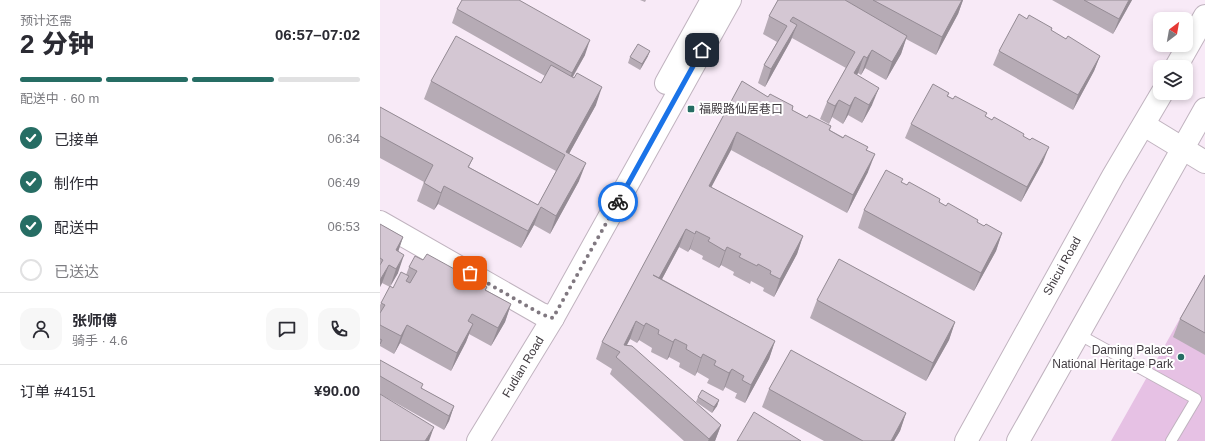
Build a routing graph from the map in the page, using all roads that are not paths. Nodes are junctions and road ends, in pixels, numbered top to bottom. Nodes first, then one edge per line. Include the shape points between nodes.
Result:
1 (712, 0) edge
2 (730, 0) edge
3 (1205, 16) edge
4 (1180, 60) edge
5 (1158, 100) edge
6 (1205, 109) edge
7 (1144, 125) junction
8 (1182, 149) junction
9 (1205, 162) edge
10 (380, 222) edge
11 (547, 316) junction
12 (1078, 334) junction
13 (464, 441) edge
14 (478, 441) edge
15 (966, 441) edge
16 (1018, 441) edge
17 (1171, 441) edge

1 - 11 street, Fudian Road
2 - 11 street, Fudian Road
3 - 4 street
5 - 7 street, Shicui Road
6 - 8 street
7 - 8 street
7 - 15 street, Shicui Road
8 - 9 street
8 - 12 street
10 - 11 street
11 - 13 street, Fudian Road
11 - 14 street, Fudian Road
12 - 16 street
12 - 17 lane via 1196,400

